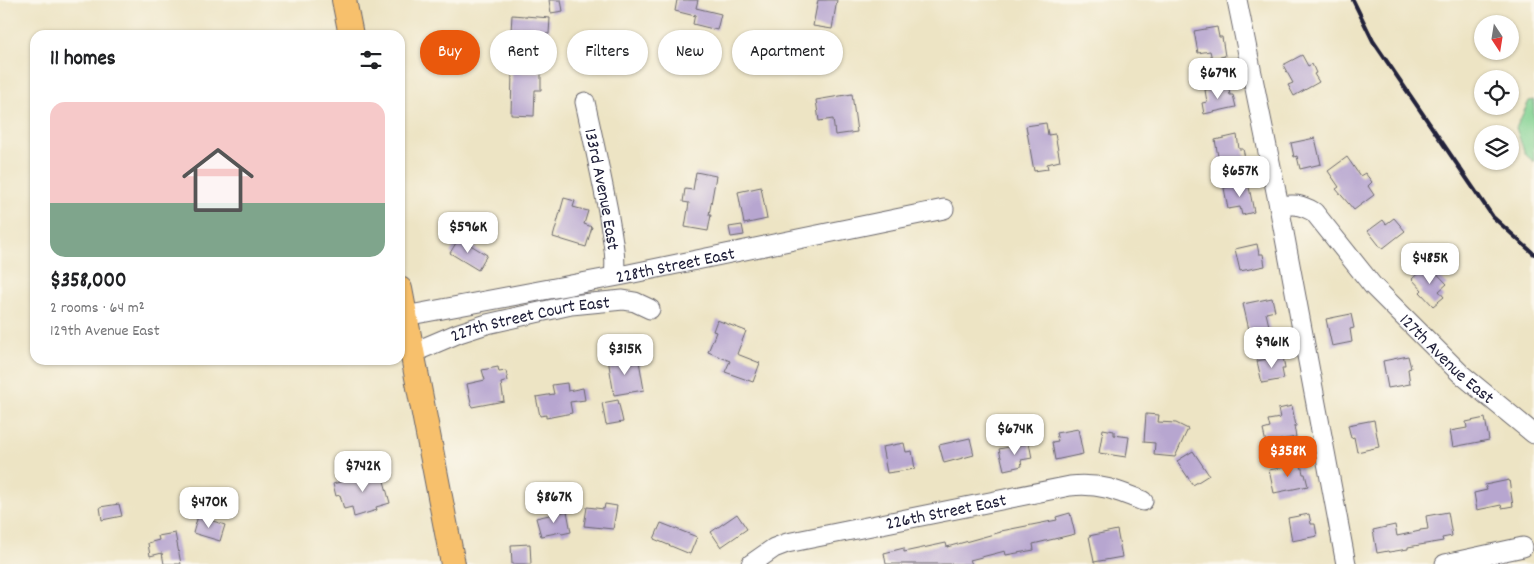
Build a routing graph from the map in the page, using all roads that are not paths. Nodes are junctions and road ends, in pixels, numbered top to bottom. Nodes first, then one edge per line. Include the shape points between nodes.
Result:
1 (344, 0) edge
2 (1237, 0) edge
3 (350, 30) edge
4 (585, 102) dead end
5 (1279, 206) junction
6 (944, 209) dead end
7 (614, 276) junction
8 (650, 310) dead end
9 (405, 316) joint
10 (412, 353) junction
11 (1534, 434) edge
12 (1143, 500) dead end
13 (1524, 547) dead end
14 (452, 564) edge
15 (751, 564) edge
16 (1346, 564) edge
17 (1445, 564) edge

1 - 3 main road
2 - 5 street
4 - 7 street, 133rd Avenue East via 613,240
5 - 11 street, 127th Avenue East via 1294,204 1314,212 1373,286 1461,374
5 - 16 street
6 - 7 street, 228th Street East
7 - 9 street, 228th Street East
8 - 10 street, 227th Street Court East via 623,300 571,305 487,324
9 - 10 main road
10 - 14 main road
12 - 15 street, 226th Street East via 1100,485 1070,486 787,543
13 - 17 street

